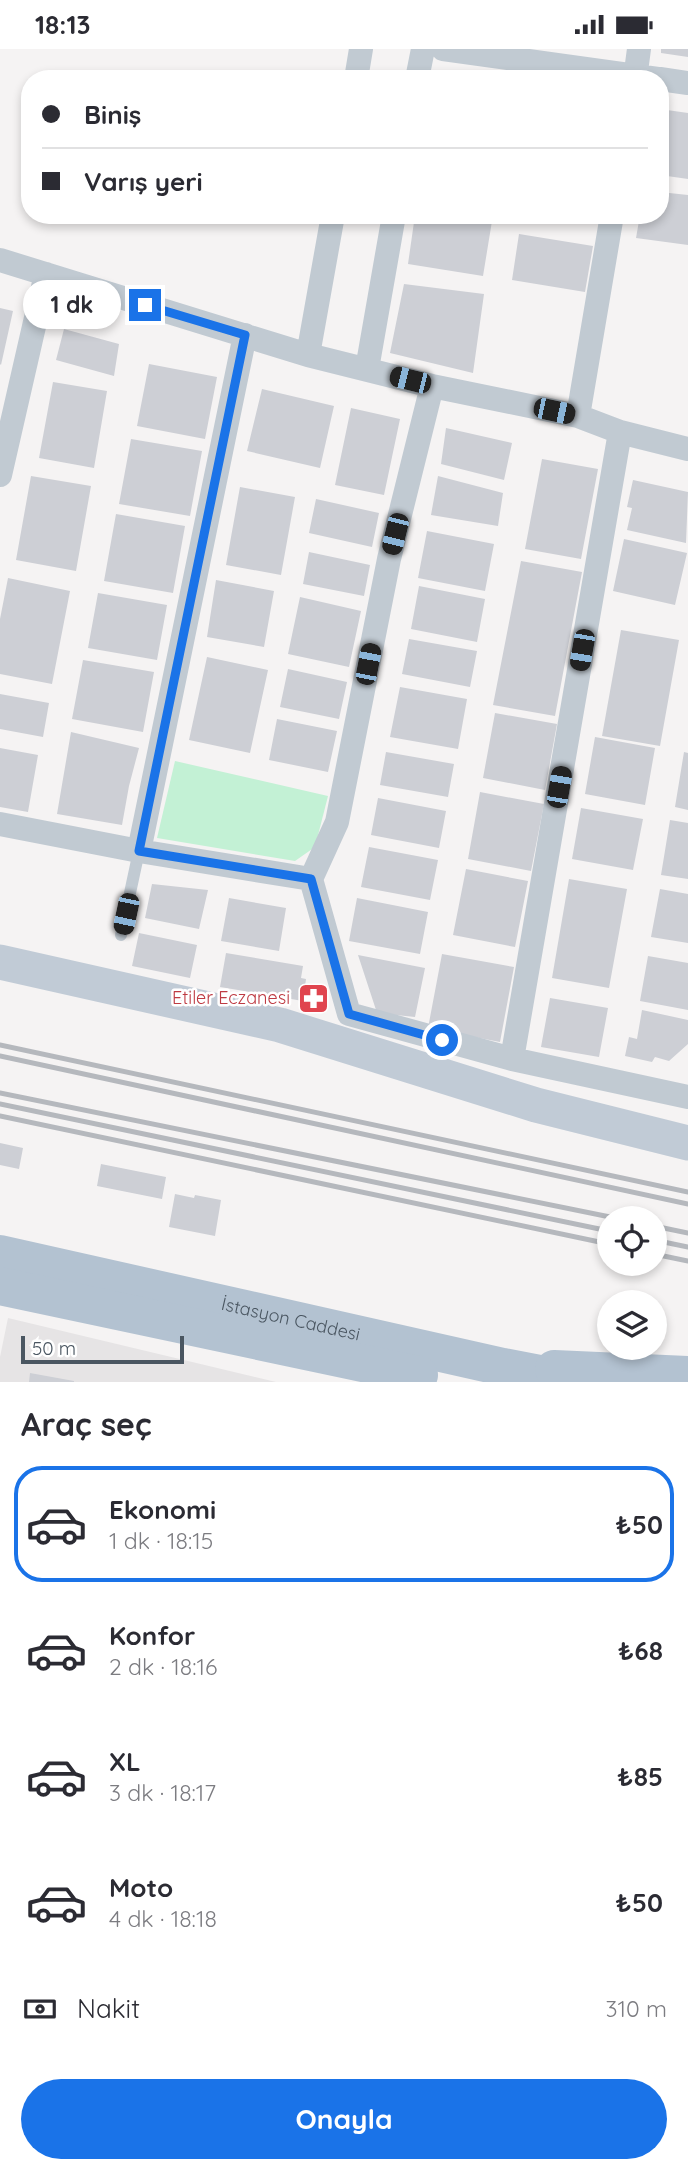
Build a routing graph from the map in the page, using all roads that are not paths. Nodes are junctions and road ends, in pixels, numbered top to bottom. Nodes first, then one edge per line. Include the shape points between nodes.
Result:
1 (361, 49) edge
2 (423, 49) edge
3 (443, 49) edge
4 (639, 49) edge
5 (358, 70) edge
6 (420, 70) edge
7 (591, 70) edge
8 (645, 70) edge
9 (669, 81) edge
10 (688, 83) edge
11 (330, 224) edge
12 (392, 224) edge
13 (610, 224) edge
14 (0, 260) edge
15 (46, 274) junction
16 (245, 335) junction
17 (308, 355) junction
18 (367, 369) junction
19 (432, 386) junction
20 (578, 416) junction
21 (620, 432) junction
22 (688, 449) edge
23 (0, 475) edge
24 (0, 824) edge
25 (139, 851) junction
26 (311, 879) junction
27 (121, 935) dead end
28 (0, 962) edge
29 (512, 1059) junction
30 (688, 1097) edge
31 (688, 1143) edge
32 (0, 1254) edge
33 (0, 1286) edge
34 (503, 1367) junction
35 (688, 1375) edge
36 (400, 1376) edge
37 (450, 1382) edge
38 (581, 1382) edge

1 - 5 street
2 - 6 street
3 - 7 street
4 - 8 street
9 - 10 street
11 - 17 street
12 - 18 street
13 - 20 street
14 - 15 street
15 - 16 street
15 - 23 street
16 - 17 street
16 - 25 street
17 - 18 street
18 - 19 street
19 - 20 street
19 - 26 street via 388,559 337,822
20 - 21 street
21 - 22 street
21 - 29 street
24 - 25 street
25 - 26 street
25 - 27 lane
26 - 29 street via 349,1014
28 - 31 main road via 280,1025 536,1105
29 - 30 street
32 - 34 main road, İstasyon Caddesi
33 - 36 main road, İstasyon Caddesi
34 - 35 main road
34 - 38 main road, İstasyon Caddesi
36 - 37 main road, İstasyon Caddesi

